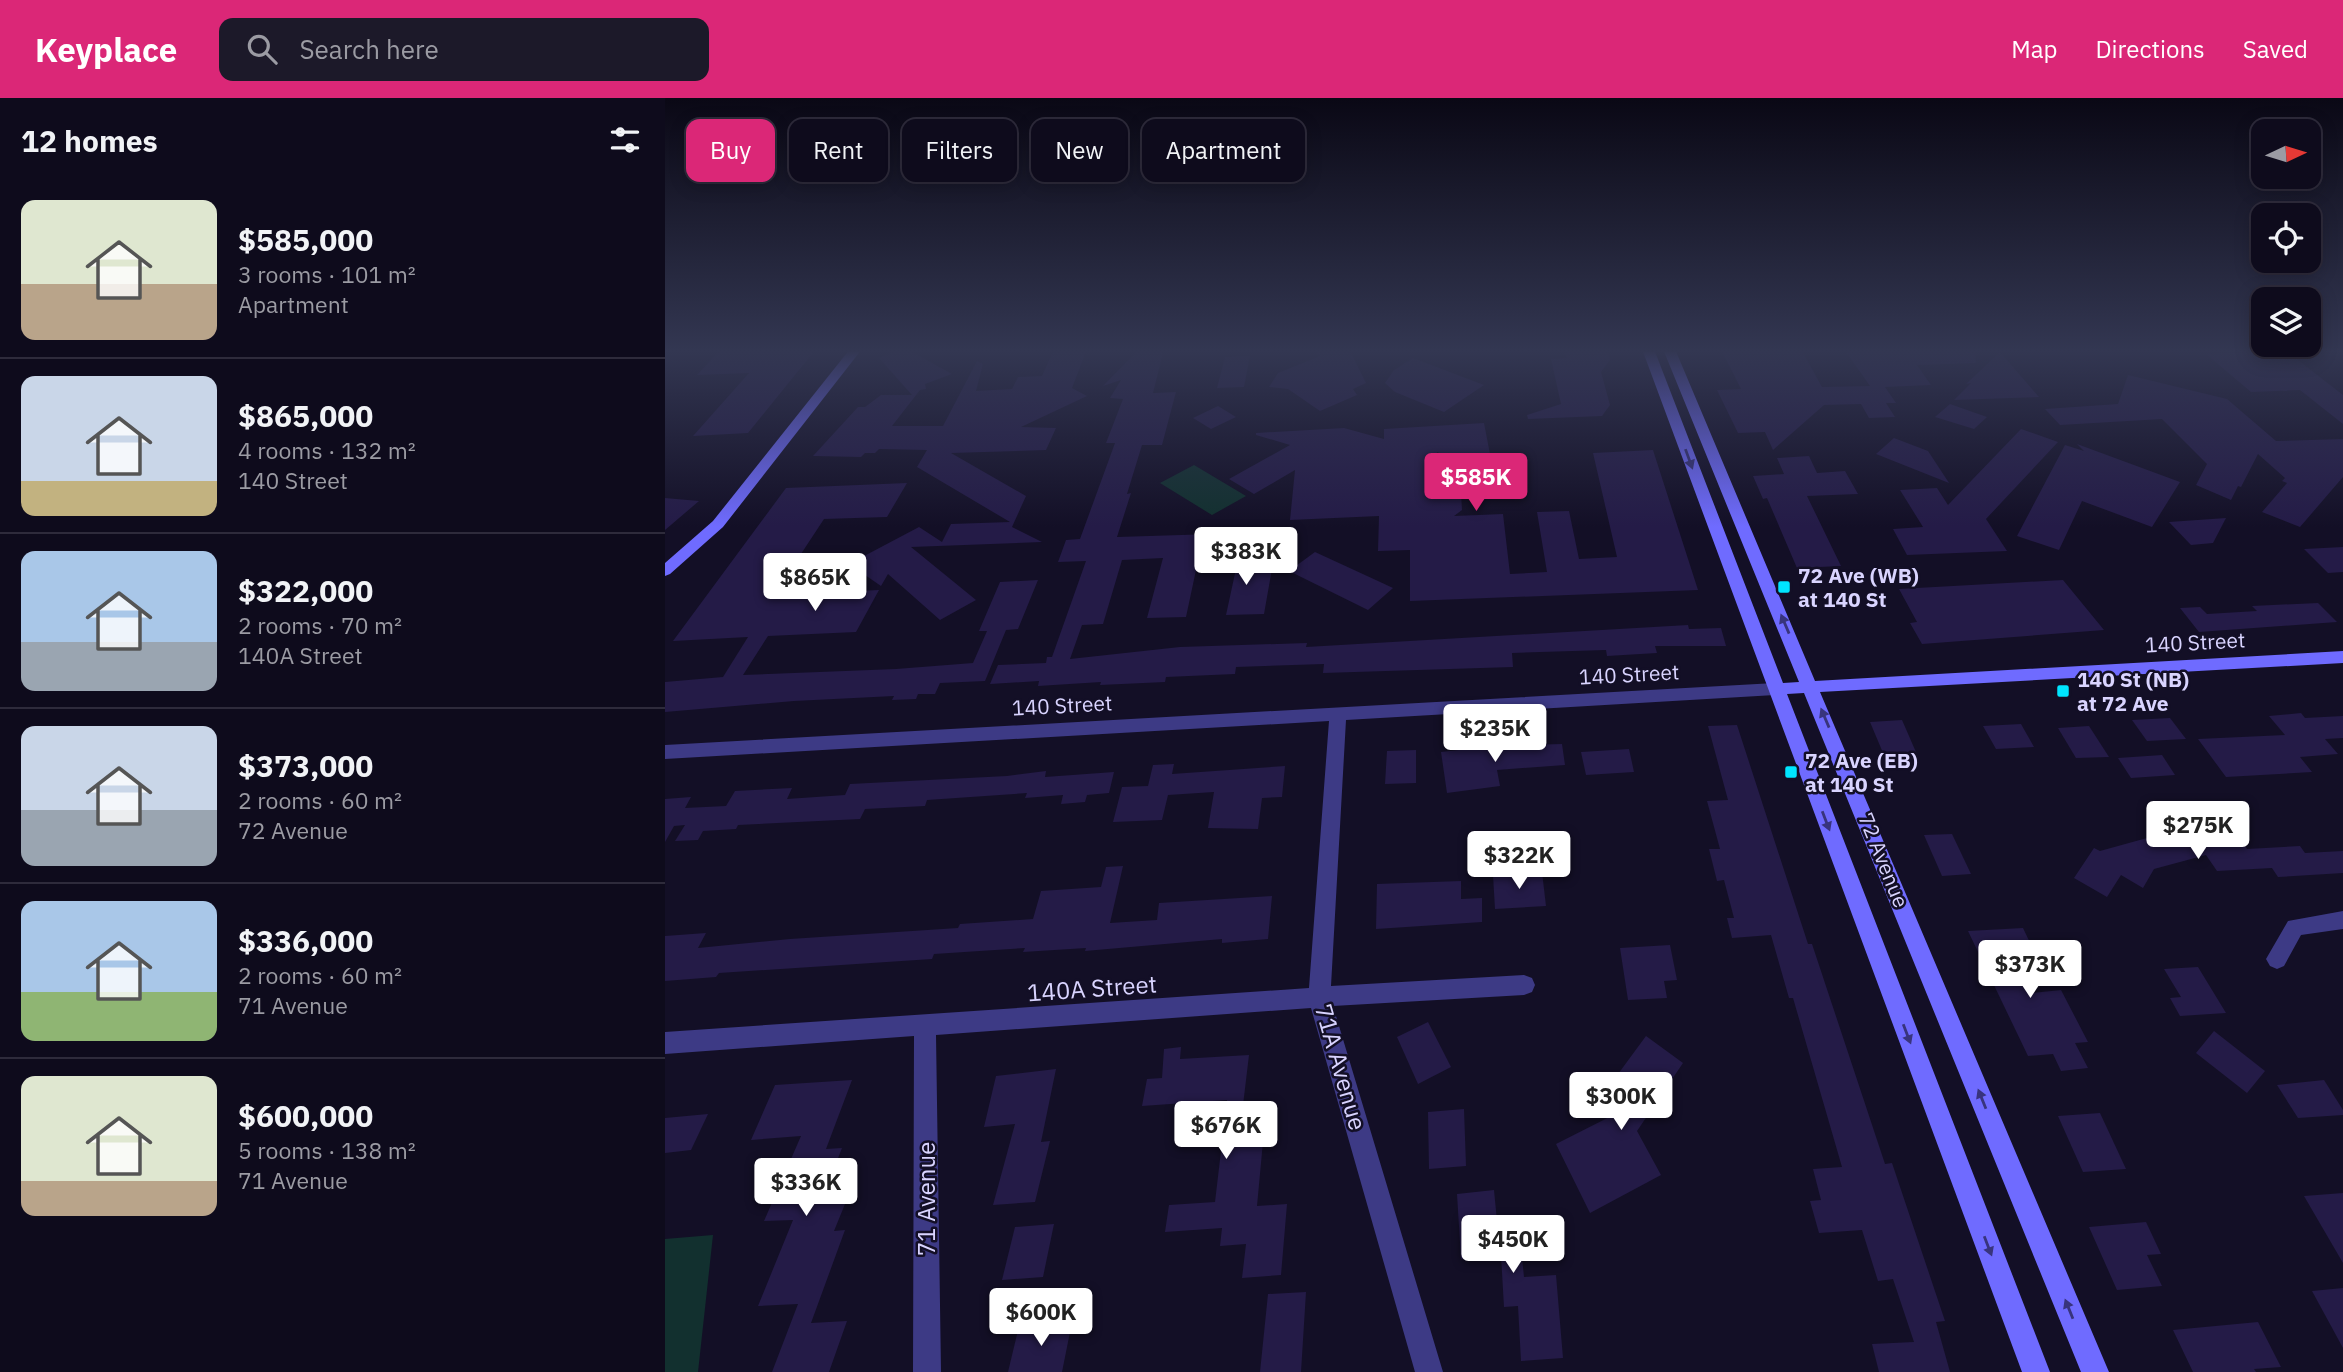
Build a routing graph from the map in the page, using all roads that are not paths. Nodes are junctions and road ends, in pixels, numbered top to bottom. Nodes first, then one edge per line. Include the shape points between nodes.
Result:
1 (809, 408) edge
2 (1670, 408) edge
3 (1694, 408) edge
4 (665, 571) edge
5 (2343, 657) edge
6 (1812, 687) junction
7 (1776, 689) junction
8 (1338, 712) junction
9 (665, 752) edge
10 (2343, 920) edge
11 (2277, 959) dead end
12 (1524, 985) dead end
13 (1319, 997) junction
14 (925, 1027) junction
15 (665, 1043) edge
16 (927, 1372) edge
17 (1429, 1372) edge
18 (2036, 1372) edge
19 (2095, 1372) edge

1 - 4 main road via 718,524
2 -> 7 main road, 72 Avenue
6 -> 3 main road, 72 Avenue
5 - 6 main road, 140 Street
6 - 7 main road, 140 Street
19 -> 6 main road, 72 Avenue
7 - 8 street, 140 Street
7 -> 18 main road, 72 Avenue
8 - 9 street, 140 Street
8 - 13 street, 71A Avenue
10 - 11 street via 2295,926
12 - 13 street, 140A Street
13 - 14 street, 140A Street
13 - 17 street, 71A Avenue
14 - 15 street, 140A Street
14 - 16 street, 71 Avenue

